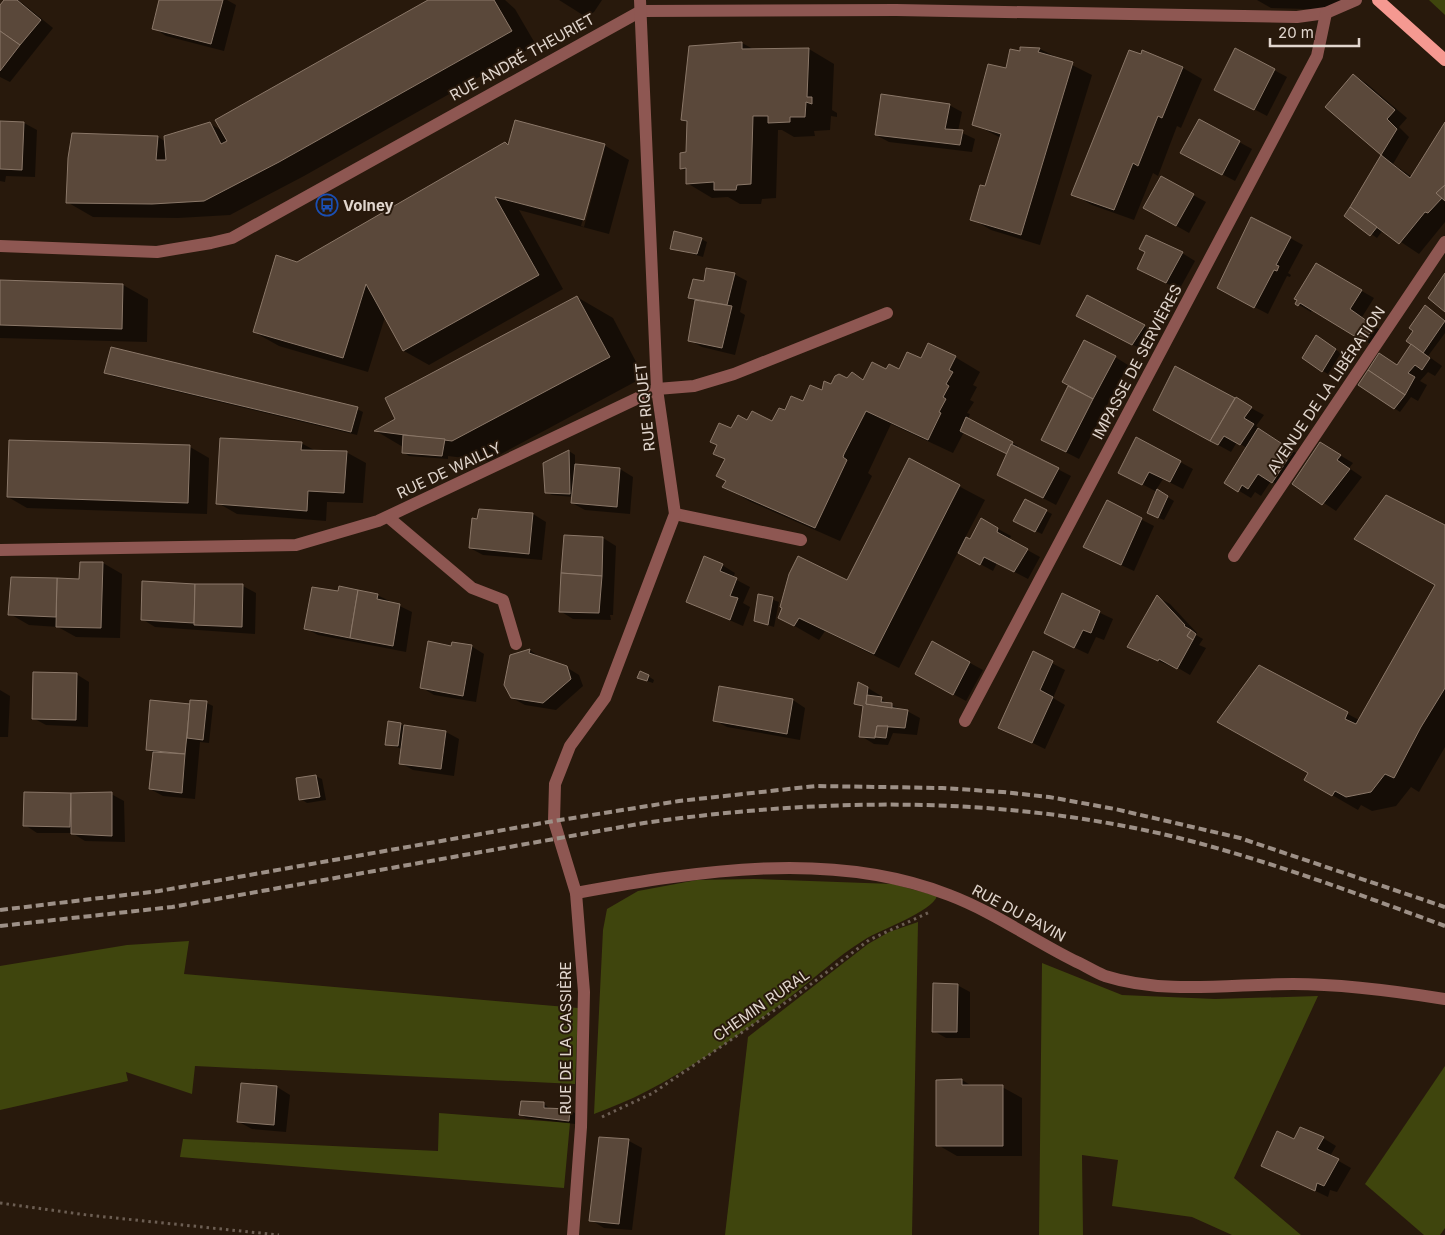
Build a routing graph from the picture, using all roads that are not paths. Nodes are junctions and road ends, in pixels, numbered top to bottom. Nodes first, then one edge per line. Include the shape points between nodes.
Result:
1 (1356, 0) edge
2 (1378, 0) edge
3 (640, 6) edge
4 (1326, 13) junction
5 (1445, 60) edge
6 (1445, 242) edge
7 (0, 246) edge
8 (887, 313) dead end
9 (657, 389) junction
10 (675, 514) junction
11 (388, 517) junction
12 (801, 540) dead end
13 (0, 550) edge
14 (1234, 556) dead end
15 (516, 644) dead end
16 (965, 721) dead end
17 (555, 784) joint
18 (576, 893) junction
19 (1445, 999) edge
20 (573, 1235) edge

1 - 4 street, RUE ANDRÉ THEURIET
2 - 5 main road
3 - 4 street, RUE ANDRÉ THEURIET via 1297,17
3 - 7 street, RUE ANDRÉ THEURIET via 232,238 158,252
3 - 9 street, RUE RIQUET
4 - 16 street, IMPASSE DE SERVIÈRES via 1317,56
6 - 14 street, AVENUE DE LA LIBÉRATION
8 - 9 street, RUE DE WAILLY via 734,374 694,386
9 - 10 street, RUE RIQUET
9 - 11 street, RUE DE WAILLY
10 - 12 street
10 - 17 street, RUE RIQUET via 605,698 570,746
11 - 13 street, RUE DE WAILLY via 296,544
11 - 15 street via 472,588 503,600
17 - 18 street, RUE DE LA CASSIÈRE via 554,821
18 - 19 street, RUE DU PAVIN via 674,875 732,869 789,869 890,876 950,895 1105,976 1163,987 1295,984
18 - 20 street, RUE DE LA CASSIÈRE via 584,992 581,1127

